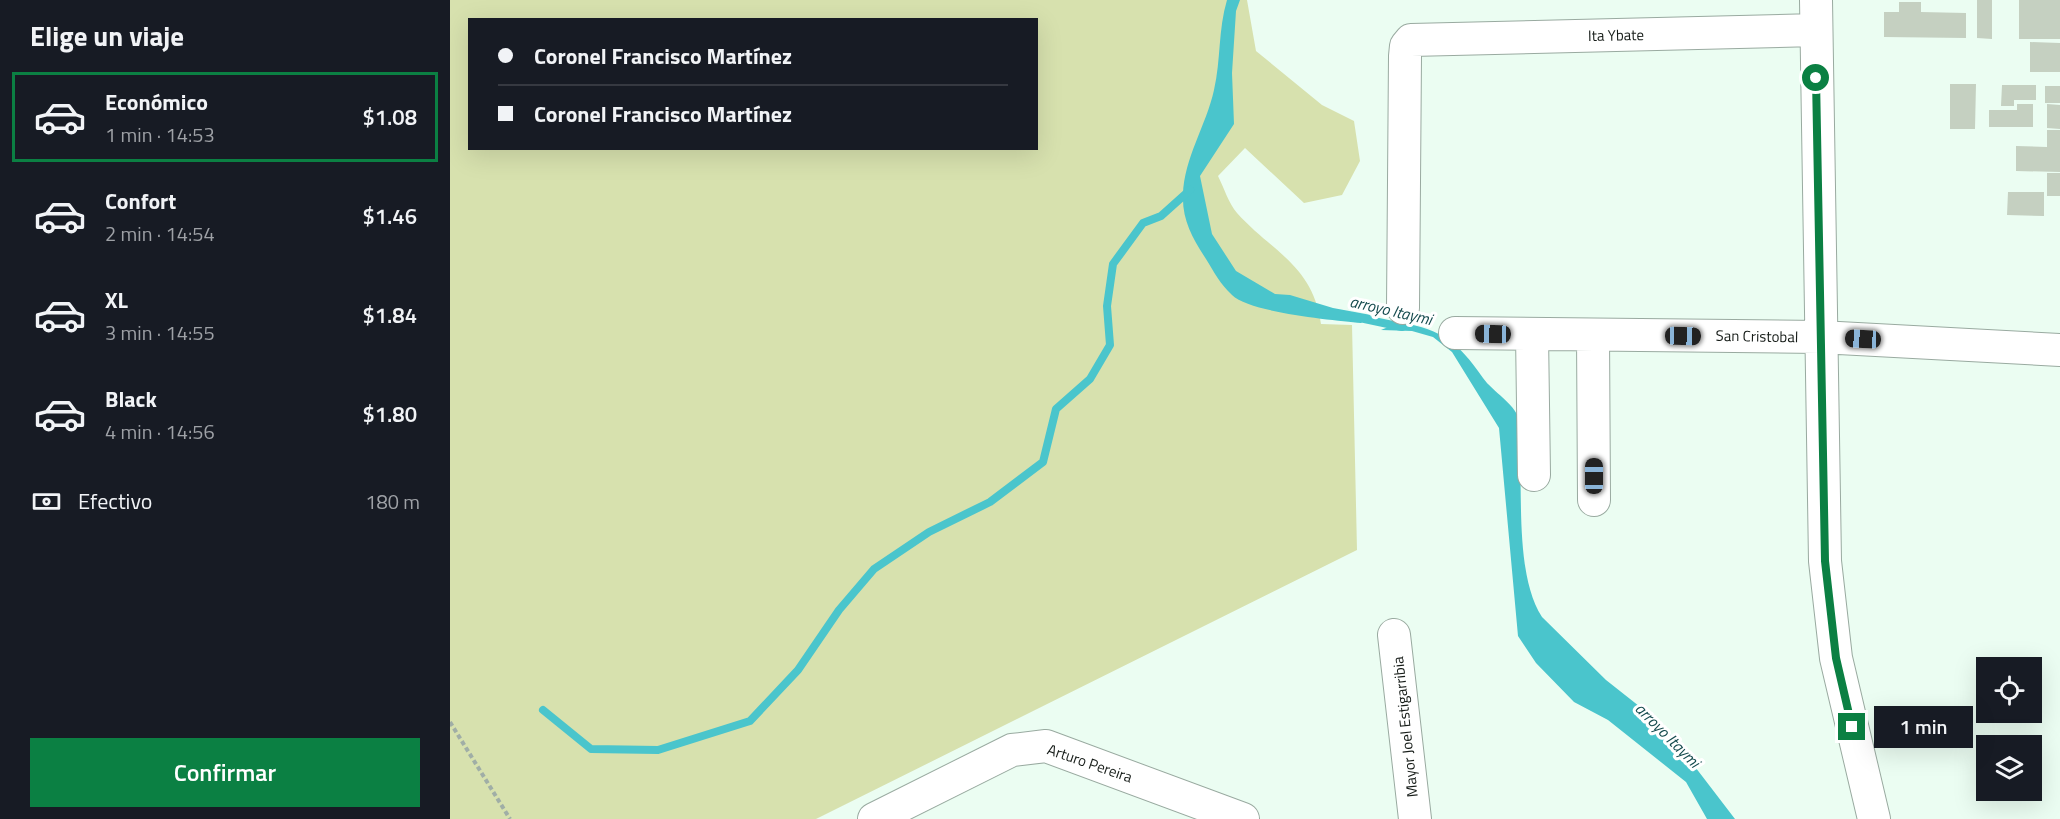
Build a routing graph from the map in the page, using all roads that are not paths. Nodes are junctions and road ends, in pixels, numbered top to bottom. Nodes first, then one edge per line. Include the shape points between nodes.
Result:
1 (1816, 15) edge
2 (1403, 308) dead end
3 (1455, 333) dead end
4 (1532, 334) junction
5 (1593, 335) junction
6 (1820, 337) junction
7 (2060, 350) edge
8 (1534, 475) dead end
9 (1594, 500) dead end
10 (1394, 635) dead end
11 (874, 819) edge
12 (1243, 819) edge
13 (1415, 819) edge
14 (1874, 819) edge

1 - 2 street, Ita Ybate via 1416,39 1406,46
1 - 6 street
3 - 4 street, San Cristobal
4 - 5 street, San Cristobal
4 - 8 street
5 - 6 street, San Cristobal
5 - 9 street
6 - 7 street, San Cristobal
6 - 14 street via 1825,561 1836,658
10 - 13 street, Mayor Joel Estigarribia
11 - 12 street, Arturo Pereira via 1012,750 1046,746

